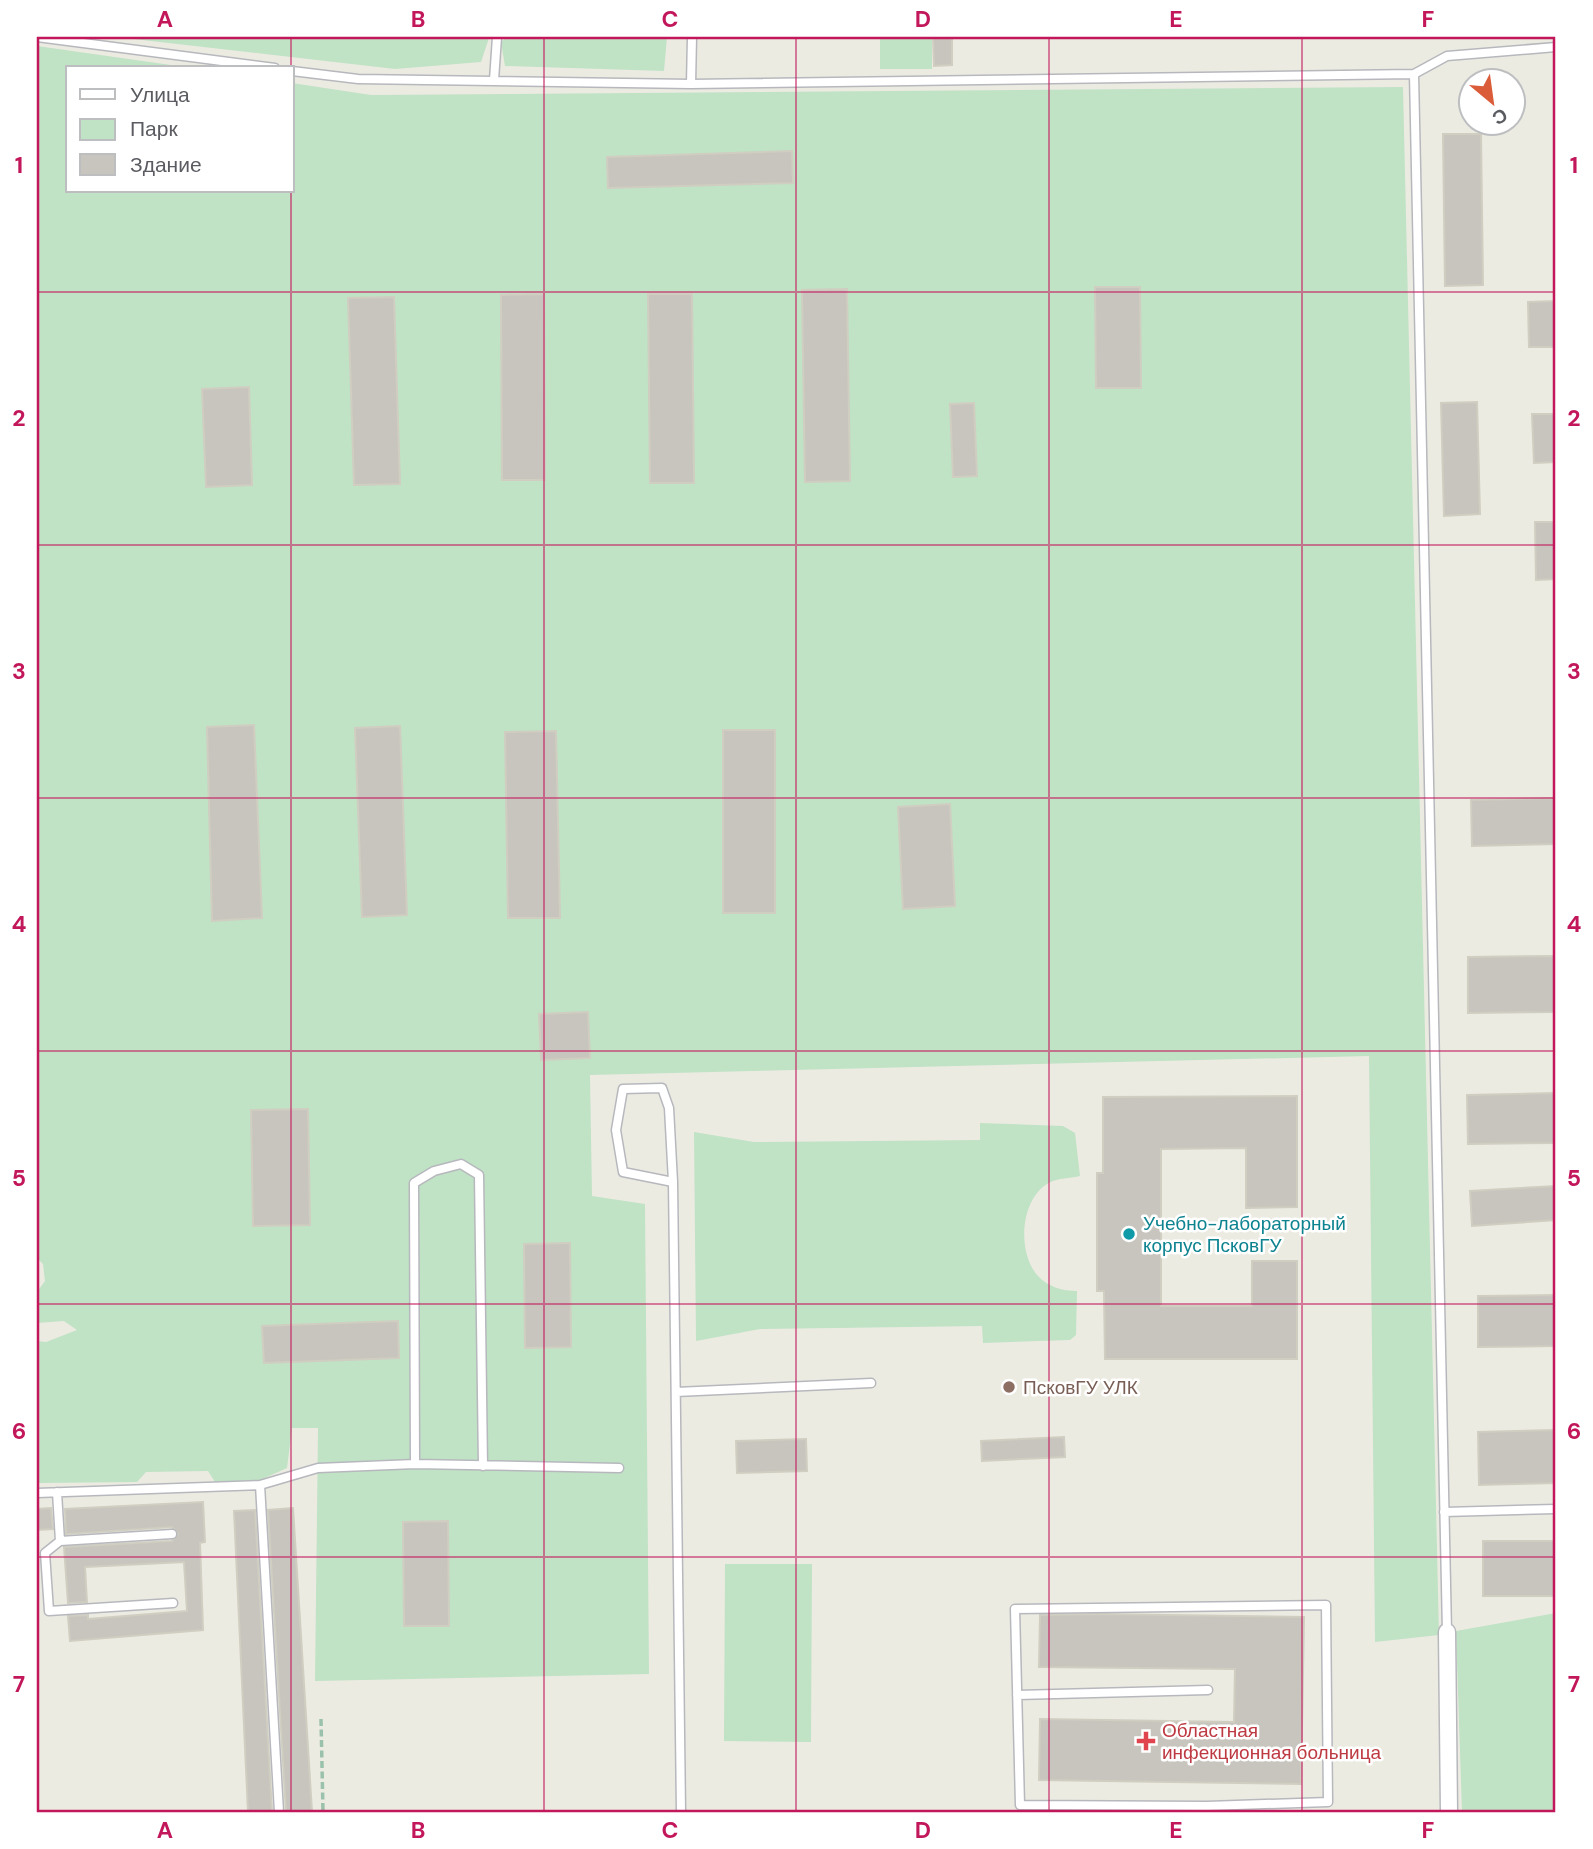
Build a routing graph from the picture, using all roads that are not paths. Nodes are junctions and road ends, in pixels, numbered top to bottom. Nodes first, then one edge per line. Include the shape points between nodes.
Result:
1 (37, 37) edge
2 (497, 37) edge
3 (692, 37) edge
4 (1556, 47) edge
5 (260, 66) edge
6 (294, 71) edge
7 (1414, 74) junction
8 (494, 80) junction
9 (691, 84) junction
10 (673, 1182) junction
11 (871, 1383) dead end
12 (676, 1392) junction
13 (415, 1464) junction
14 (483, 1466) junction
15 (620, 1468) dead end
16 (260, 1485) junction
17 (57, 1492) junction
18 (37, 1493) edge
19 (1556, 1509) edge
20 (1444, 1513) junction
21 (172, 1534) dead end
22 (60, 1541) junction
23 (173, 1603) dead end
24 (1447, 1632) joint
25 (1208, 1689) dead end
26 (1017, 1695) junction
27 (1207, 1809) edge
28 (279, 1812) edge
29 (681, 1812) edge
30 (1448, 1812) edge

1 - 5 lane
2 - 8 lane
3 - 9 lane
4 - 7 lane via 1447,56
6 - 8 lane via 358,79
7 - 9 lane
7 - 20 lane
8 - 9 lane
10 - 10 lane via 669,1108 662,1088 623,1088 616,1130 623,1172
10 - 12 lane
11 - 12 lane
12 - 29 lane
13 - 14 lane
13 - 14 lane via 414,1183 434,1171 461,1164 479,1175
13 - 16 lane via 318,1468
14 - 15 lane
16 - 17 lane
16 - 28 lane
17 - 18 lane
17 - 22 lane
19 - 20 lane
20 - 24 lane
21 - 22 lane
22 - 23 lane via 45,1553 49,1611
24 - 30 street
25 - 26 lane
26 - 27 lane via 1020,1805
26 - 27 lane via 1015,1609 1326,1605 1328,1802

